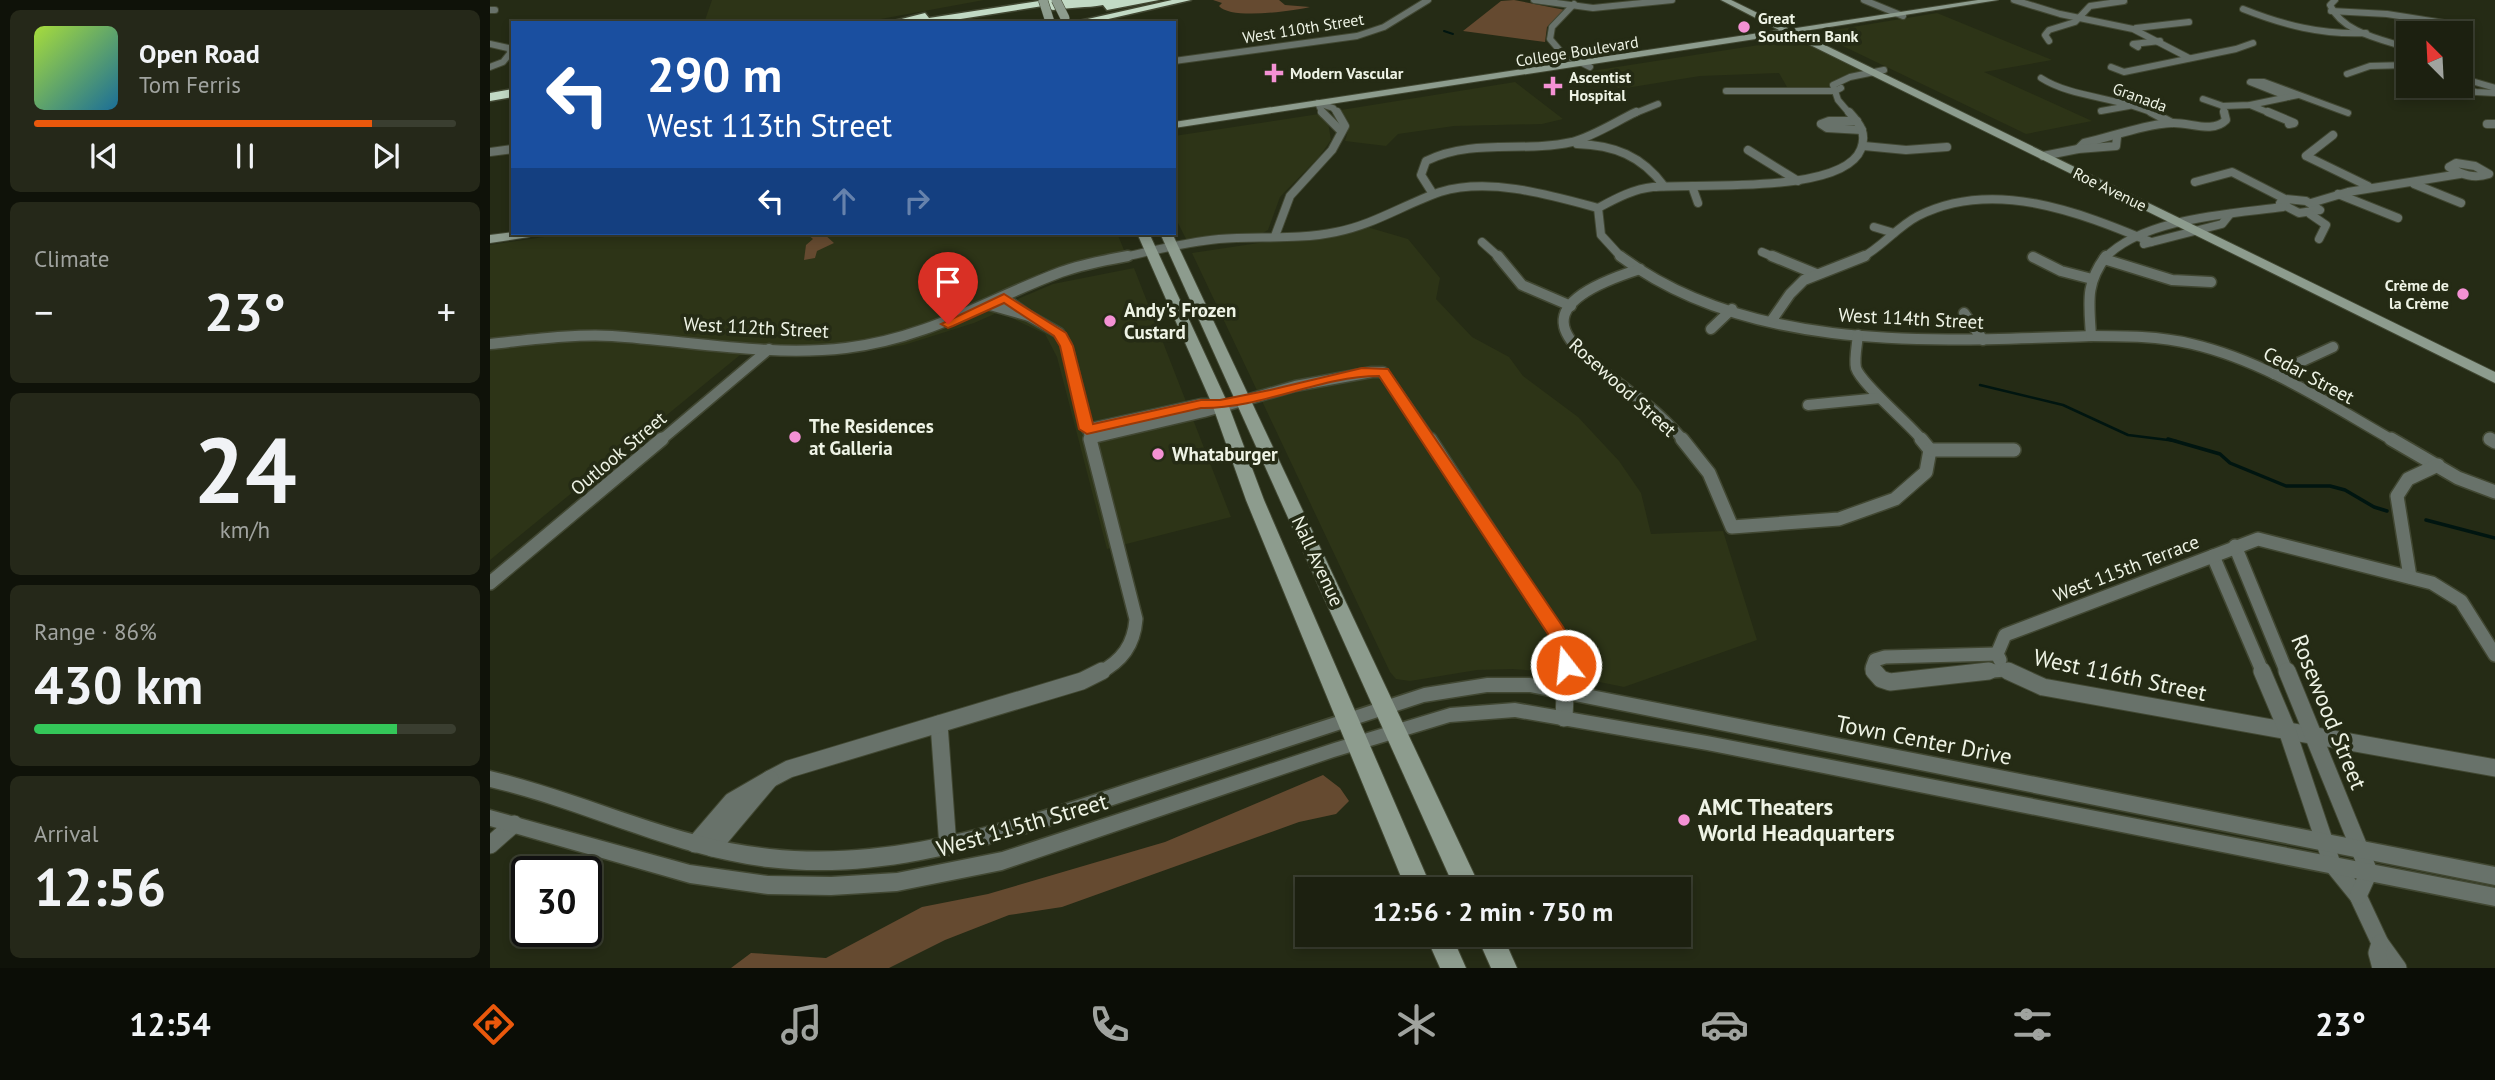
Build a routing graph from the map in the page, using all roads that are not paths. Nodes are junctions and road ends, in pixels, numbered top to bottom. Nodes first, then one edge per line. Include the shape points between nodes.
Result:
1 (1006, 0) edge
2 (1043, 0) edge
3 (1056, 0) edge
4 (1065, 0) edge
5 (1099, 0) edge
6 (1120, 0) edge
7 (1154, 0) edge
8 (1186, 0) edge
9 (1417, 0) edge
10 (1428, 0) edge
11 (1534, 0) edge
12 (1547, 0) edge
13 (1649, 0) edge
14 (1672, 0) edge
15 (1725, 0) edge
16 (1864, 0) edge
17 (2015, 0) edge
18 (2334, 0) edge
19 (1657, 1) edge
20 (1989, 1) edge
21 (2124, 1) edge
22 (1577, 6) junction
23 (1748, 7) edge
24 (2243, 9) dead end
25 (2331, 11) junction
26 (1899, 14) junction
27 (1032, 19) dead end
28 (2078, 20) junction
29 (901, 21) edge
30 (926, 21) edge
31 (963, 21) edge
32 (984, 21) edge
33 (1050, 21) edge
34 (1068, 21) edge
35 (1089, 21) edge
36 (2432, 21) edge
37 (2189, 22) dead end
38 (2133, 29) junction
39 (2122, 30) junction
40 (1798, 31) junction
41 (2366, 33) junction
42 (2049, 41) dead end
43 (2147, 41) junction
44 (2160, 41) junction
45 (2253, 43) dead end
46 (490, 44) edge
47 (2396, 44) edge
48 (1553, 46) junction
49 (1563, 46) junction
50 (2138, 47) dead end
51 (2189, 58) junction
52 (1176, 60) edge
53 (1176, 60) edge
54 (1585, 64) junction
55 (2396, 65) edge
56 (490, 67) edge
57 (2111, 67) dead end
58 (1885, 74) junction
59 (2347, 74) dead end
60 (2071, 88) dead end
61 (1835, 90) junction
62 (2473, 90) edge
63 (1726, 91) dead end
64 (2495, 92) edge
65 (511, 93) edge
66 (2298, 94) junction
67 (2099, 96) junction
68 (490, 97) edge
69 (2288, 97) junction
70 (2203, 99) dead end
71 (1658, 104) dead end
72 (2250, 105) junction
73 (1319, 106) junction
74 (2133, 106) junction
75 (2222, 106) junction
76 (2122, 107) junction
77 (1333, 108) junction
78 (2101, 111) dead end
79 (2348, 113) dead end
80 (1857, 121) junction
81 (2172, 123) junction
82 (2289, 124) dead end
83 (1176, 125) edge
84 (1610, 126) junction
85 (1340, 130) junction
86 (1862, 130) junction
87 (1176, 133) edge
88 (2333, 135) dead end
89 (2118, 137) joint
90 (1562, 144) junction
91 (1864, 146) junction
92 (1947, 147) dead end
93 (511, 149) edge
94 (1618, 149) junction
95 (2078, 149) joint
96 (1748, 150) dead end
97 (490, 152) edge
98 (2048, 155) junction
99 (2484, 169) junction
100 (2495, 169) edge
101 (2460, 174) junction
102 (1798, 181) junction
103 (2195, 182) dead end
104 (2410, 183) junction
105 (1664, 186) junction
106 (1692, 186) junction
107 (2369, 187) junction
108 (2036, 191) dead end
109 (1433, 194) junction
110 (2338, 194) junction
111 (1698, 203) dead end
112 (2035, 203) junction
113 (2284, 203) junction
114 (2311, 203) junction
115 (2460, 203) dead end
116 (1598, 208) junction
117 (2230, 214) junction
118 (2310, 214) junction
119 (2398, 218) dead end
120 (2194, 226) junction
121 (511, 227) edge
122 (1874, 227) dead end
123 (490, 230) edge
124 (1894, 233) junction
125 (516, 235) edge
126 (1144, 235) edge
127 (1167, 235) edge
128 (1275, 236) junction
129 (2137, 236) junction
130 (490, 239) edge
131 (2319, 239) dead end
132 (1482, 242) dead end
133 (2151, 242) junction
134 (1174, 250) junction
135 (2113, 251) junction
136 (1762, 252) dead end
137 (1153, 254) junction
138 (2033, 257) dead end
139 (2104, 260) junction
140 (1640, 269) junction
141 (1816, 274) junction
142 (2092, 279) junction
143 (2211, 282) dead end
144 (1004, 298) junction
145 (990, 305) junction
146 (1571, 306) junction
147 (1732, 309) junction
148 (1965, 313) dead end
149 (1029, 316) junction
150 (1772, 320) junction
151 (1712, 330) dead end
152 (1857, 335) junction
153 (2091, 336) junction
154 (1983, 340) junction
155 (490, 344) edge
156 (2333, 347) dead end
157 (769, 349) junction
158 (2274, 374) junction
159 (2495, 375) edge
160 (1880, 398) junction
161 (1243, 399) junction
162 (1220, 404) junction
163 (1808, 405) dead end
164 (1088, 434) junction
165 (1930, 450) junction
166 (2014, 450) dead end
167 (2438, 465) junction
168 (2495, 492) edge
169 (2235, 546) junction
170 (2213, 555) junction
171 (2410, 577) junction
172 (490, 583) edge
173 (2237, 611) junction
174 (2263, 616) junction
175 (1997, 654) junction
176 (2495, 655) edge
177 (1940, 656) junction
178 (2258, 662) junction
179 (2282, 664) junction
180 (2005, 670) junction
181 (1951, 674) junction
182 (1565, 691) junction
183 (1385, 707) junction
184 (1564, 718) junction
185 (1345, 720) junction
186 (939, 724) junction
187 (2287, 730) junction
188 (1396, 731) junction
189 (2310, 734) junction
190 (1355, 743) junction
191 (2495, 768) edge
192 (490, 779) edge
193 (490, 818) edge
194 (514, 824) junction
195 (2324, 841) junction
196 (490, 845) edge
197 (704, 846) junction
198 (948, 847) junction
199 (2359, 849) junction
200 (2332, 864) junction
201 (2369, 872) junction
202 (2495, 876) edge
203 (1414, 877) edge
204 (1463, 877) edge
205 (2358, 896) junction
206 (2495, 897) edge
207 (2379, 943) junction
208 (1444, 947) edge
209 (1495, 947) edge
210 (1453, 968) edge
211 (1504, 968) edge
212 (2381, 968) edge
213 (2398, 968) edge

1 - 29 highway
2 - 33 main road, bridge
3 - 34 main road, bridge
4 - 30 highway
5 - 31 highway
6 - 32 highway
7 - 27 highway
8 - 35 highway
9 - 52 street, West 110th Street via 1374,27 1352,33
10 - 53 street, West 110th Street via 1384,27 1357,36
11 - 22 street
12 - 22 street
13 - 22 street
14 - 19 street
15 - 23 main road, Roe Avenue
16 - 26 street
17 - 28 street via 2038,12
18 - 25 street
19 - 22 street via 1618,7
20 - 26 main road, College Boulevard
21 - 28 street via 2090,6
22 - 48 street via 1550,31
22 - 49 street via 1573,18 1558,33
23 - 40 main road, Roe Avenue
23 - 40 main road, Roe Avenue
24 - 41 street via 2307,31
25 - 36 street
25 - 41 street
26 - 40 main road, College Boulevard
28 - 38 street
28 - 39 street
28 - 42 street via 2049,30 2045,35
37 - 38 street
38 - 39 street
38 - 44 street
39 - 43 street
40 - 54 main road, College Boulevard
40 - 58 main road, Roe Avenue
41 - 47 street
43 - 44 street
43 - 50 street via 2133,44
43 - 51 street via 2168,54
44 - 51 street
45 - 51 street
46 - 56 street via 509,49 510,54
48 - 49 street
48 - 54 street
49 - 54 street
51 - 57 street via 2124,72
54 - 73 main road, College Boulevard
54 - 77 main road, College Boulevard
55 - 59 street via 2370,66
58 - 61 street
58 - 61 street via 1837,81
58 - 98 main road, Roe Avenue
60 - 67 street
61 - 63 street
61 - 80 street via 1837,99
62 - 64 street
65 - 68 highway
66 - 69 street
66 - 69 street via 2250,82
66 - 79 street
67 - 74 street
67 - 76 street, Granada
69 - 72 street
70 - 75 street
71 - 84 street
72 - 75 street
72 - 82 street via 2294,123
73 - 77 main road, College Boulevard
73 - 83 main road, College Boulevard
73 - 85 street
73 - 87 main road, College Boulevard
74 - 76 street
74 - 81 street
75 - 81 street via 2226,120 2221,125
76 - 78 street
76 - 81 street, Granada
77 - 85 street via 1345,122
80 - 86 street
80 - 86 street via 1821,124
81 - 89 street
84 - 90 street
84 - 94 street via 1607,135
85 - 128 street via 1332,149 1283,204
86 - 91 street
88 - 107 street via 2306,156
89 - 95 street via 2116,146
90 - 94 street
90 - 109 street via 1437,153 1419,170 1420,179
91 - 92 street
91 - 102 street via 1851,163
93 - 97 street
94 - 105 street via 1651,169
95 - 98 street
96 - 102 street
98 - 120 main road, Roe Avenue
99 - 100 street
99 - 101 street via 2487,176
99 - 101 street via 2449,165
101 - 104 street
102 - 106 street
103 - 113 street via 2232,172
104 - 107 street
104 - 115 street
105 - 106 street
105 - 116 street via 1631,192
106 - 111 street
107 - 110 street
108 - 112 street
109 - 116 street, West 112th Street via 1505,188
109 - 128 street, West 112th Street via 1351,229
110 - 114 street
110 - 119 street
112 - 124 street via 1979,201 1945,206 1916,217
112 - 129 street via 2075,212
113 - 114 street
113 - 117 street
113 - 118 street
114 - 118 street via 2319,210
116 - 140 street, West 114th Street via 1602,237
117 - 120 street
117 - 120 street via 2222,224
118 - 131 street via 2326,225
120 - 129 street
120 - 133 street
120 - 159 main road, Roe Avenue
121 - 123 main road
122 - 124 street
124 - 141 street via 1863,257
125 - 130 main road
126 - 137 main road, Nall Avenue
127 - 134 main road, Nall Avenue
128 - 134 street, West 112th Street
129 - 133 street
129 - 135 street
132 - 146 street via 1522,285
133 - 135 street
134 - 137 street, West 112th Street
134 - 161 main road, Nall Avenue
135 - 139 street
136 - 141 street
137 - 144 street, West 112th Street via 1051,279
137 - 162 main road, Nall Avenue
138 - 142 street
139 - 142 street
139 - 143 street via 2159,277
140 - 146 street via 1594,285
140 - 147 street, West 114th Street via 1685,293
141 - 150 street via 1794,288
142 - 153 street
144 - 145 street, West 112th Street
144 - 149 street
145 - 149 street
145 - 157 street, West 112th Street via 937,327 877,343
146 - 165 street, Rosewood Street via 1563,323 1568,341 1657,412 1708,470 1732,527 1839,519 1895,499 1926,472
147 - 150 street, West 114th Street
147 - 151 street
148 - 154 street
149 - 164 street via 1059,333 1065,342
150 - 152 street, West 114th Street
152 - 154 street, West 114th Street
152 - 160 street via 1856,368
153 - 154 street, West 114th Street
153 - 158 street, Cedar Street via 2139,336 2194,345
155 - 157 street, West 112th Street via 609,336
156 - 158 street
157 - 172 street, Outlook Street
158 - 167 street, Cedar Street
160 - 163 street
160 - 165 street via 1910,424
161 - 162 street
161 - 182 street via 1362,372 1384,372 1556,632 1564,652
161 - 183 main road, Nall Avenue
162 - 164 street via 1204,412
162 - 185 main road, Nall Avenue
164 - 186 street via 1136,619 1128,651 1118,663 1082,681
165 - 166 street
167 - 168 street, Cedar Street
167 - 171 street via 2410,477 2397,496
169 - 170 street, West 115th Terrace
169 - 171 street, West 115th Terrace via 2258,539
169 - 174 street, Rosewood Street
170 - 173 street
170 - 175 street, West 115th Terrace via 2005,635
171 - 176 street, West 115th Terrace via 2432,583 2460,601
173 - 174 street
173 - 178 street
174 - 179 street, Rosewood Street
175 - 177 street, West 116th Street
175 - 180 street
177 - 181 street
177 - 181 street, West 116th Street via 1879,658 1872,668 1878,677 1895,683
178 - 179 street
178 - 187 street
179 - 189 street, Rosewood Street
180 - 181 street, West 116th Street
180 - 187 street, West 116th Street via 2043,687
182 - 183 street, Town Center Drive via 1487,685
182 - 184 street
182 - 195 street, Town Center Drive
183 - 185 street, Town Center Drive
183 - 188 main road, Nall Avenue
184 - 188 street via 1484,710
184 - 200 street
185 - 190 main road, Nall Avenue
185 - 198 street, West 115th Street
186 - 197 street via 789,769 770,779
186 - 198 street
187 - 189 street, West 116th Street
187 - 195 street
188 - 190 street
188 - 204 main road, Nall Avenue
189 - 191 street, West 116th Street
189 - 199 street, Rosewood Street
190 - 194 street, West 115th Street via 1002,861 897,882 831,886 723,880 672,870
190 - 203 main road, Nall Avenue
192 - 197 street, West 115th Street
193 - 194 street, West 115th Street
194 - 196 street
195 - 199 street, Town Center Drive
195 - 200 street
197 - 198 street, West 115th Street via 776,858 816,859
199 - 201 street, Rosewood Street
199 - 202 street, Town Center Drive
200 - 201 street
200 - 205 street
201 - 205 street
201 - 206 street
205 - 207 street
207 - 212 street
207 - 213 street
208 - 210 main road
209 - 211 main road

